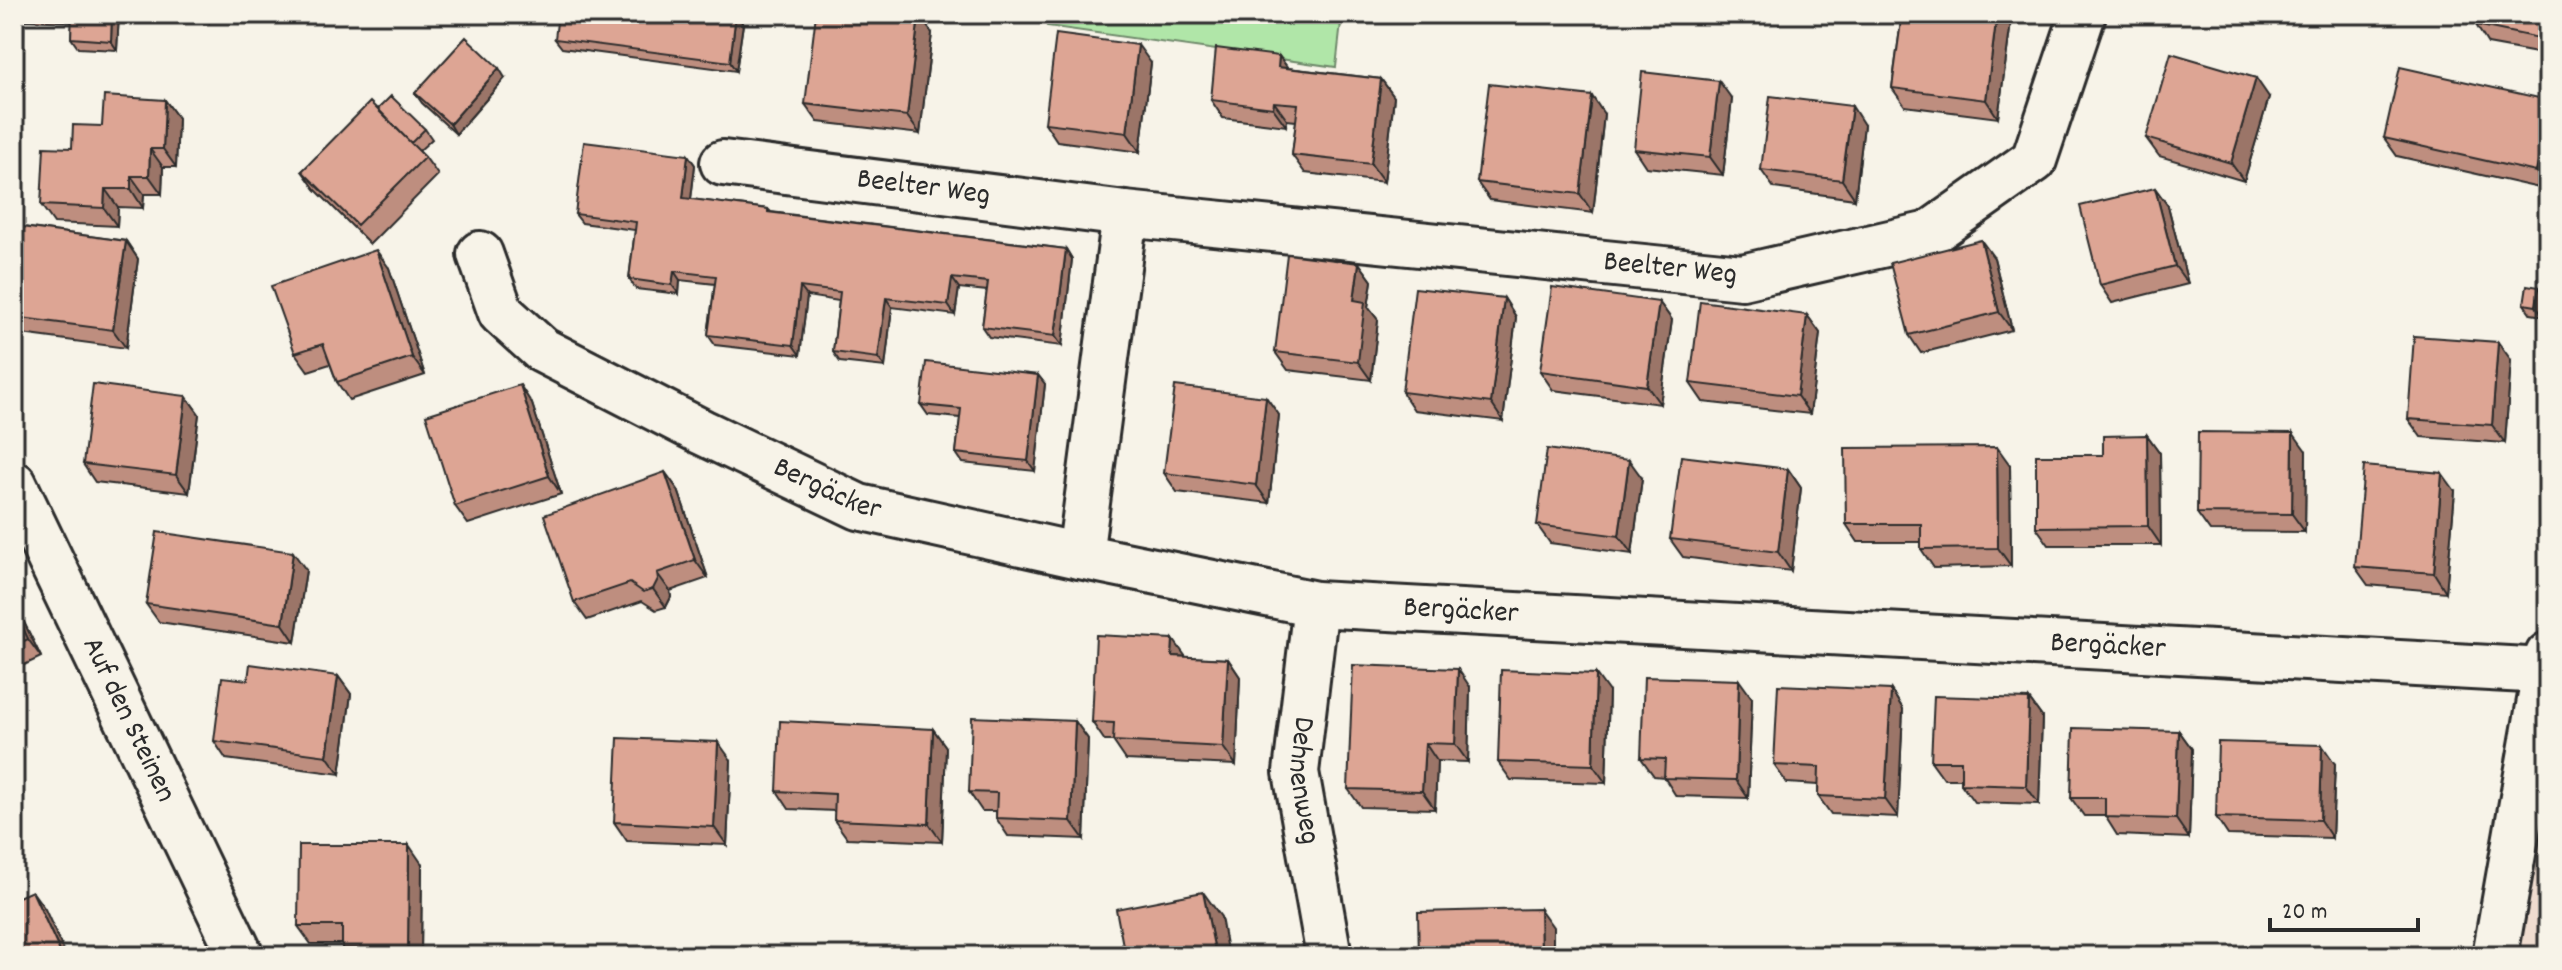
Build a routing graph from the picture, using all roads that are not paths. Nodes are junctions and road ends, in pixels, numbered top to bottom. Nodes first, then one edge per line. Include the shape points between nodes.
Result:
1 (2083, 14) edge
2 (723, 163) dead end
3 (1125, 214) junction
4 (480, 254) dead end
5 (14, 484) edge
6 (1080, 556) junction
7 (1316, 604) junction
8 (2546, 663) edge
9 (241, 956) edge
10 (1329, 956) edge
11 (2495, 956) edge

1 - 3 street, Beelter Weg via 2034,160 1929,234 1742,277
2 - 3 street, Beelter Weg
3 - 6 street
4 - 6 street, Bergäcker via 501,313 542,350 702,432 859,507
5 - 9 street, Auf den Steinen
6 - 7 street, Bergäcker
7 - 8 street, Bergäcker
7 - 10 street, Dehnenweg via 1296,772
8 - 11 street

